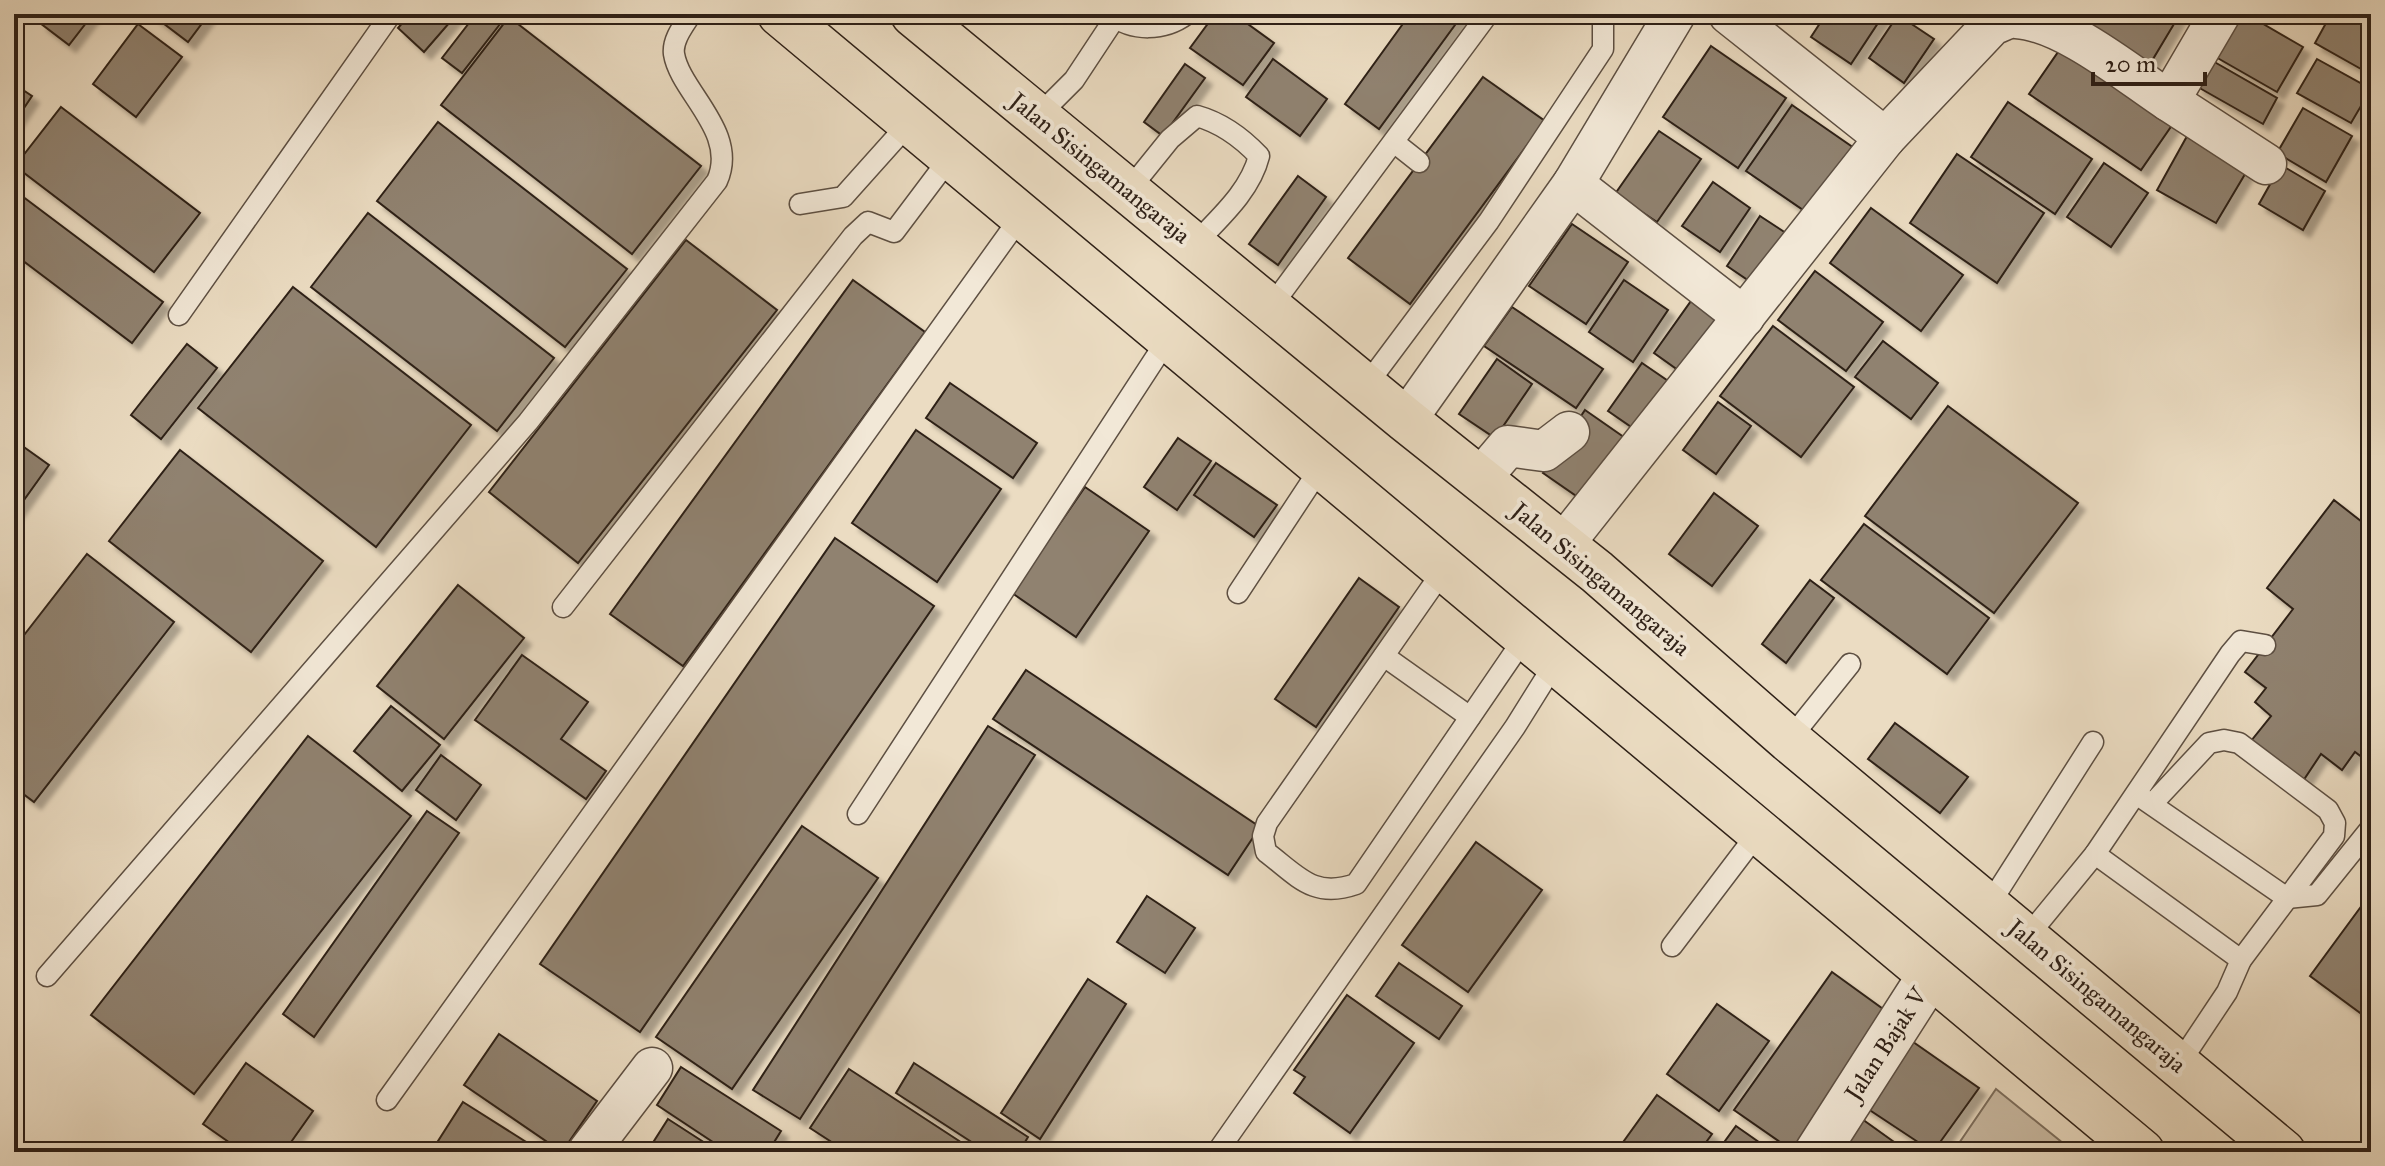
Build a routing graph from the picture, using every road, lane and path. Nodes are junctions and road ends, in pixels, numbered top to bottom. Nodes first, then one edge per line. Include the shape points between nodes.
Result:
1 (391, 14) edge
2 (691, 14) edge
3 (780, 14) edge
4 (913, 14) edge
5 (1187, 14) edge
6 (1488, 14) edge
7 (1603, 14) edge
8 (1675, 14) edge
9 (1729, 14) edge
10 (2220, 14) edge
11 (1112, 16) edge
12 (2169, 101) junction
13 (1037, 117) junction
14 (911, 121) junction
15 (1885, 138) junction
16 (1395, 143) junction
17 (952, 155) junction
18 (1419, 162) dead end
19 (2266, 164) dead end
20 (1573, 184) junction
21 (1128, 191) junction
22 (800, 204) dead end
23 (1022, 215) junction
24 (1194, 245) junction
25 (1270, 308) junction
26 (179, 315) dead end
27 (1744, 317) junction
28 (1169, 337) junction
29 (1365, 387) junction
30 (1406, 420) junction
31 (1569, 432) dead end
32 (1323, 464) junction
33 (1480, 479) junction
34 (1562, 546) junction
35 (1445, 568) junction
36 (1238, 593) dead end
37 (563, 607) dead end
38 (2265, 645) dead end
39 (1540, 650) junction
40 (1384, 656) junction
41 (1850, 664) dead end
42 (1470, 717) junction
43 (1789, 740) junction
44 (2093, 742) dead end
45 (2144, 799) junction
46 (858, 814) dead end
47 (2371, 828) edge
48 (1757, 834) junction
49 (2095, 854) junction
50 (2287, 898) junction
51 (1989, 905) junction
52 (2027, 937) junction
53 (1672, 946) dead end
54 (2241, 960) junction
55 (47, 976) dead end
56 (1929, 977) junction
57 (2179, 1064) junction
58 (652, 1068) dead end
59 (387, 1100) dead end
60 (1220, 1148) dead end
61 (588, 1152) edge
62 (1817, 1152) edge
63 (2142, 1152) edge
64 (2283, 1152) edge

1 - 26 lane
2 - 55 lane via 677,36 674,54 721,150 717,181 528,422
3 - 14 highway
4 - 13 highway, Jalan Sisingamangaraja
5 - 11 lane via 1172,25 1146,28
6 - 16 lane
7 - 29 lane via 1603,49
8 - 20 street
9 - 15 street
10 - 12 street
11 - 13 lane via 1074,80
12 - 15 street via 2068,35 2012,17 1992,25
12 - 19 street
13 - 21 highway, Jalan Sisingamangaraja
14 - 17 highway
14 - 22 lane via 843,197
15 - 27 street
16 - 18 lane
16 - 25 lane
17 - 23 highway
17 - 37 lane via 894,232 868,222 853,236
20 - 27 street
20 - 30 street
21 - 24 highway, Jalan Sisingamangaraja
21 - 24 lane via 1170,139 1197,116 1219,122 1251,147 1259,156 1256,169
23 - 28 highway
23 - 59 lane
24 - 25 highway, Jalan Sisingamangaraja
25 - 29 highway, Jalan Sisingamangaraja
27 - 34 street
28 - 32 highway
28 - 46 lane
29 - 30 highway, Jalan Sisingamangaraja
30 - 33 highway, Jalan Sisingamangaraja
31 - 33 street via 1544,451 1508,446
32 - 35 highway
32 - 36 lane
33 - 34 highway, Jalan Sisingamangaraja
34 - 43 highway, Jalan Sisingamangaraja
35 - 39 highway
35 - 40 lane
38 - 45 lane via 2241,641
39 - 42 lane
39 - 48 highway
39 - 60 lane via 1515,727
40 - 42 lane
40 - 42 lane via 1263,836 1266,852 1314,888 1335,891 1356,884
41 - 43 lane
43 - 51 highway, Jalan Sisingamangaraja
44 - 51 lane
45 - 49 lane
45 - 50 lane
45 - 50 lane via 2209,743 2239,743 2328,810 2335,823 2334,836
47 - 50 lane via 2317,895
48 - 53 lane
48 - 56 highway
49 - 52 lane
49 - 54 lane
50 - 54 lane
51 - 52 highway, Jalan Sisingamangaraja
52 - 57 highway, Jalan Sisingamangaraja
54 - 57 lane via 2227,992
56 - 62 street, Jalan Bajak V
56 - 63 highway
57 - 64 highway, Jalan Sisingamangaraja
58 - 61 street

